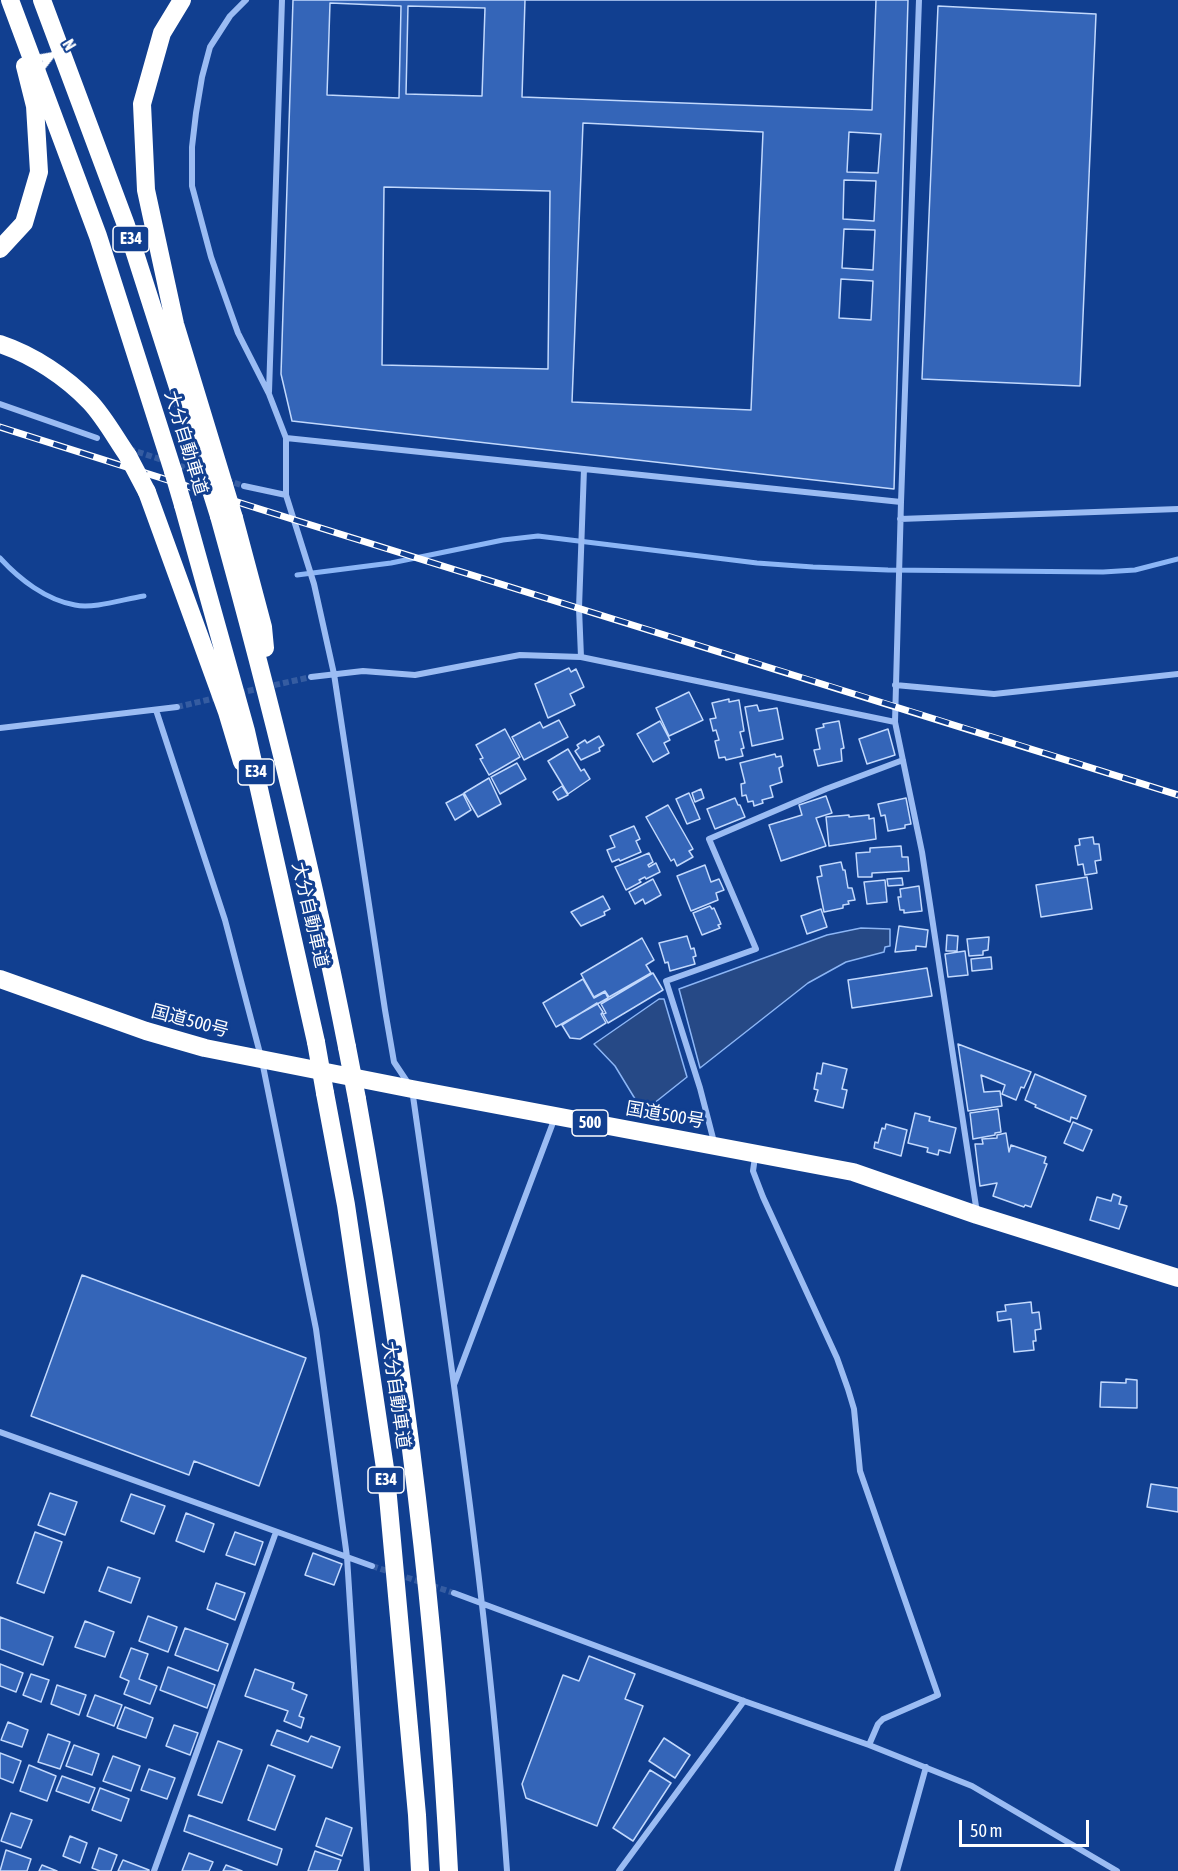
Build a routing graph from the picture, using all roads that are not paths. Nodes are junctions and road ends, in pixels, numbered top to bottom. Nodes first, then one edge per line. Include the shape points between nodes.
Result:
1 (10, 0) edge
2 (42, 0) edge
3 (182, 0) edge
4 (246, 0) edge
5 (282, 0) edge
6 (920, 0) edge
7 (0, 249) edge
8 (0, 344) edge
9 (269, 394) junction
10 (0, 404) edge
11 (97, 438) dead end
12 (286, 438) junction
13 (584, 469) junction
14 (216, 483) junction
15 (244, 486) tunnel mouth
16 (286, 495) junction
17 (901, 502) junction
18 (1178, 509) edge
19 (900, 519) junction
20 (581, 657) junction
21 (334, 674) junction
22 (1178, 674) edge
23 (311, 677) tunnel mouth
24 (895, 685) junction
25 (177, 707) tunnel mouth
26 (156, 710) junction
27 (895, 722) junction
28 (0, 728) edge
29 (903, 760) junction
30 (300, 966) junction
31 (0, 979) edge
32 (262, 1060) junction
33 (412, 1089) junction
34 (556, 1117) junction
35 (715, 1145) junction
36 (755, 1153) junction
37 (977, 1215) junction
38 (1178, 1278) edge
39 (454, 1386) junction
40 (0, 1432) edge
41 (276, 1532) junction
42 (347, 1557) junction
43 (372, 1566) tunnel mouth
44 (454, 1593) tunnel mouth
45 (482, 1604) junction
46 (744, 1701) junction
47 (869, 1745) junction
48 (926, 1767) junction
49 (154, 1871) edge
50 (367, 1871) edge
51 (420, 1871) edge
52 (449, 1871) edge
53 (507, 1871) edge
54 (619, 1871) edge
55 (897, 1871) edge
56 (1117, 1871) edge

1 - 7 highway via 34,106 39,172 24,223
1 - 30 highway, 大分自動車道 / E34, bridge via 98,236 173,471 246,731
2 - 14 highway, 大分自動車道 / E34
3 - 14 highway via 162,33 142,104 146,190
4 - 9 street via 231,16 207,57 192,147 192,186 211,257 238,333
5 - 9 street
6 - 17 street
8 - 30 highway, bridge via 60,376 91,403 128,456 147,492 227,712
9 - 12 street
10 - 11 street
12 - 13 street
12 - 16 street
13 - 17 street
13 - 20 street
14 - 52 highway, 大分自動車道 / E34, bridge via 328,950 357,1099 415,1472
15 - 16 street
16 - 21 street via 314,584
17 - 19 street
18 - 19 street
19 - 24 street
20 - 21 street via 520,655 416,675 363,671
20 - 27 street
21 - 23 street
21 - 33 street via 394,1062
22 - 24 street via 993,694
24 - 27 street
25 - 26 street
26 - 28 street
26 - 32 street via 225,920
27 - 29 street
29 - 35 street via 709,839 756,949 666,981
29 - 37 street via 922,852
30 - 51 highway, 大分自動車道 / E34, bridge via 360,1296 386,1475
31 - 32 highway, 国道500号 / 500 via 146,1031
32 - 33 highway, 国道500号 / 500
32 - 42 street via 316,1329
33 - 34 highway, 国道500号 / 500
33 - 39 street
34 - 35 highway, 国道500号 / 500
34 - 39 street
35 - 36 highway, 国道500号 / 500
36 - 37 highway, 国道500号 / 500 via 853,1172
36 - 47 street via 753,1171 763,1197 848,1389 854,1409 860,1471 938,1695 883,1719
37 - 38 highway, 国道500号 / 500
39 - 45 street
40 - 41 street
41 - 42 street
41 - 49 street
42 - 43 street
42 - 50 street
44 - 45 street
45 - 46 street
45 - 53 street
46 - 47 street
46 - 54 street
47 - 48 street
48 - 55 street
48 - 56 street via 972,1786

